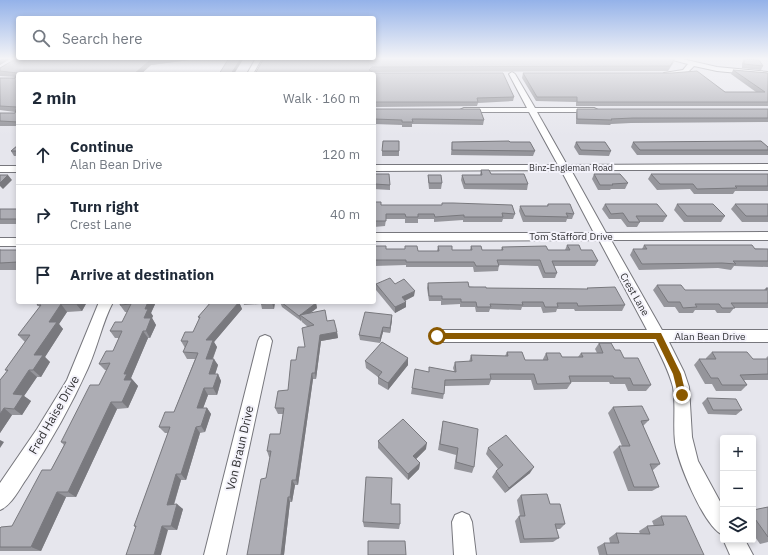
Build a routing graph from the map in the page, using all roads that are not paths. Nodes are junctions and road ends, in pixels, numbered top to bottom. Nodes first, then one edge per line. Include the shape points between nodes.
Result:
1 (518, 84) edge
2 (453, 110) edge
3 (532, 110) junction
4 (603, 110) edge
5 (768, 167) edge
6 (376, 168) edge
7 (565, 168) junction
8 (0, 169) edge
9 (16, 169) edge
10 (602, 236) junction
11 (768, 236) edge
12 (376, 237) edge
13 (0, 242) edge
14 (16, 242) edge
15 (105, 304) edge
16 (437, 336) dead end
17 (658, 336) junction
18 (768, 336) edge
19 (265, 341) dead end
20 (0, 500) edge
21 (720, 520) edge
22 (462, 522) dead end
23 (735, 543) edge
24 (214, 555) edge
25 (465, 555) edge
26 (742, 555) edge

1 - 3 street, Crest Lane
2 - 3 street
3 - 4 street
3 - 7 street, Crest Lane
5 - 7 street, Binz-Engleman Road
6 - 7 street, Binz-Engleman Road
7 - 10 street, Crest Lane
8 - 9 street
10 - 11 street, Tom Stafford Drive
10 - 12 street, Tom Stafford Drive
10 - 17 street, Crest Lane
13 - 14 street
15 - 20 street, Fred Haise Drive via 82,366 66,399
16 - 17 street, Alan Bean Drive
17 - 18 street, Alan Bean Drive
17 - 21 street, Crest Lane via 677,374 682,395 683,437 691,466
19 - 24 street, Von Braun Drive
22 - 25 street
23 - 26 street

